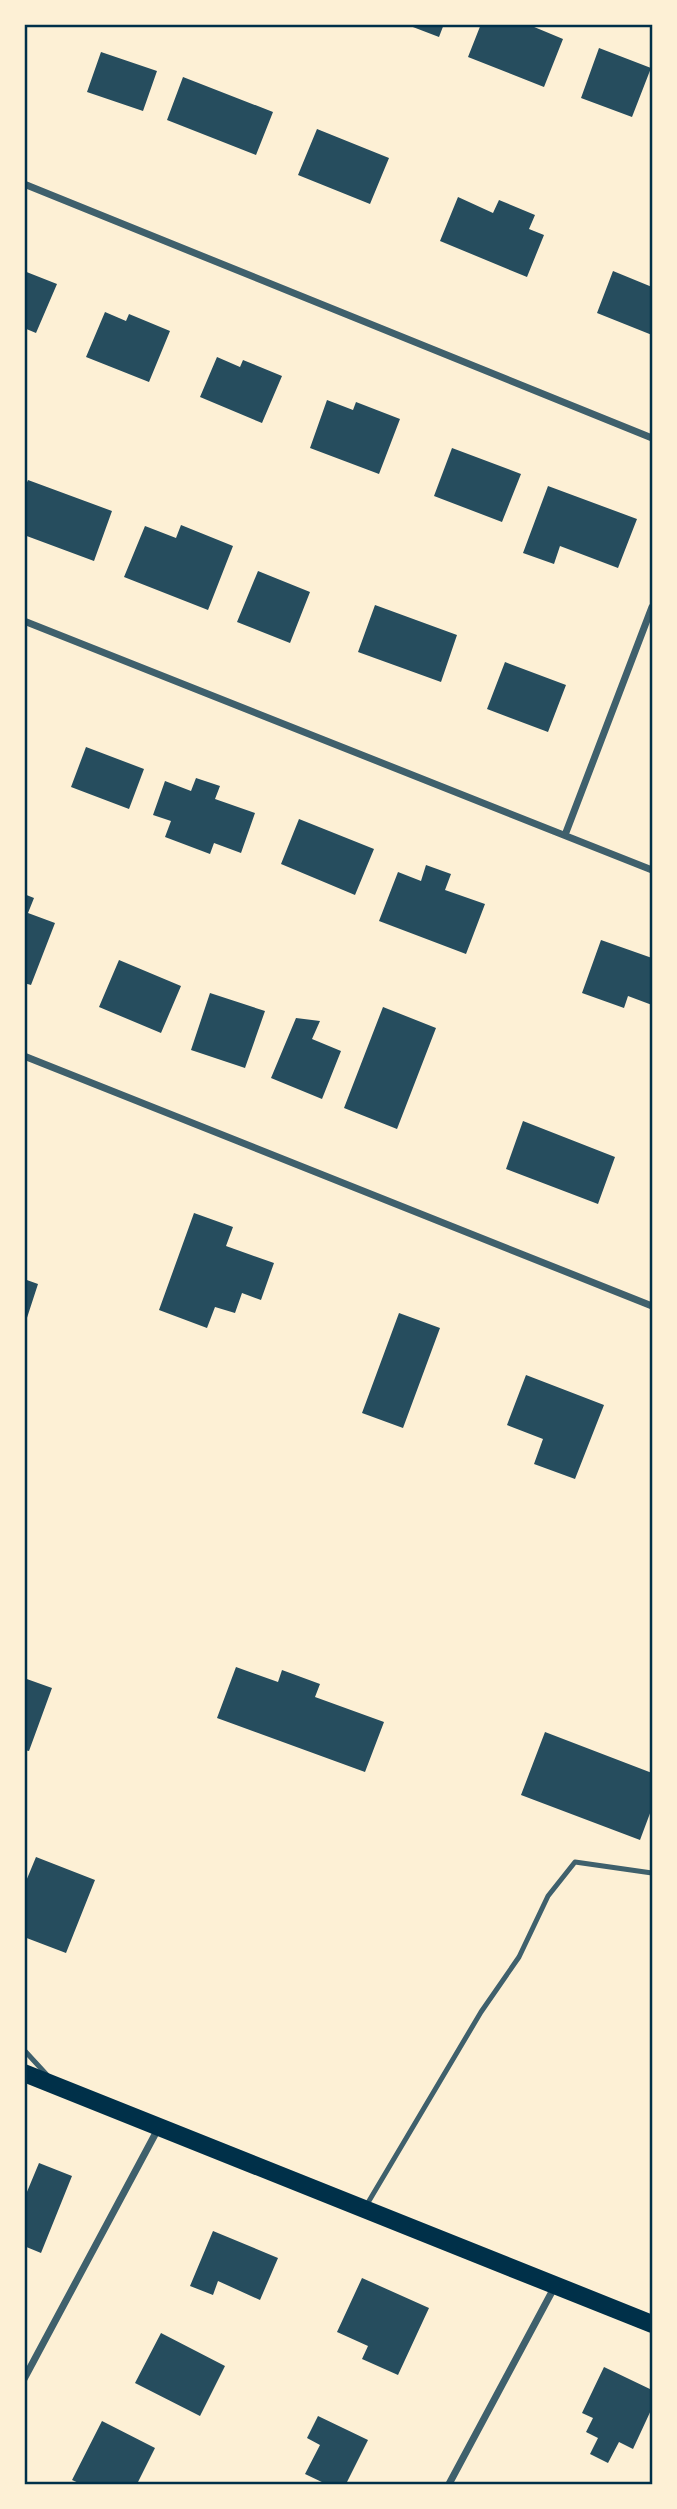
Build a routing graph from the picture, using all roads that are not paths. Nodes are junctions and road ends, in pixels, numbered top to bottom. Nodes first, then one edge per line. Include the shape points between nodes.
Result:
1 (24, 184) edge
2 (653, 438) edge
3 (653, 607) edge
4 (24, 621) edge
5 (565, 835) junction
6 (653, 870) edge
7 (24, 1056) edge
8 (653, 1306) edge
9 (653, 1873) edge
10 (24, 2050) edge
11 (24, 2073) edge
12 (56, 2086) junction
13 (159, 2126) junction
14 (365, 2209) junction
15 (555, 2286) junction
16 (653, 2324) edge
17 (24, 2379) edge
18 (449, 2484) edge

1 - 2 street
3 - 5 street
4 - 5 street
5 - 6 street
7 - 8 street
9 - 14 lane via 575,1862 548,1896 519,1957 481,2012
10 - 12 lane
11 - 12 main road
12 - 13 main road
13 - 14 main road
13 - 17 street
14 - 15 main road
15 - 16 main road
15 - 18 street

